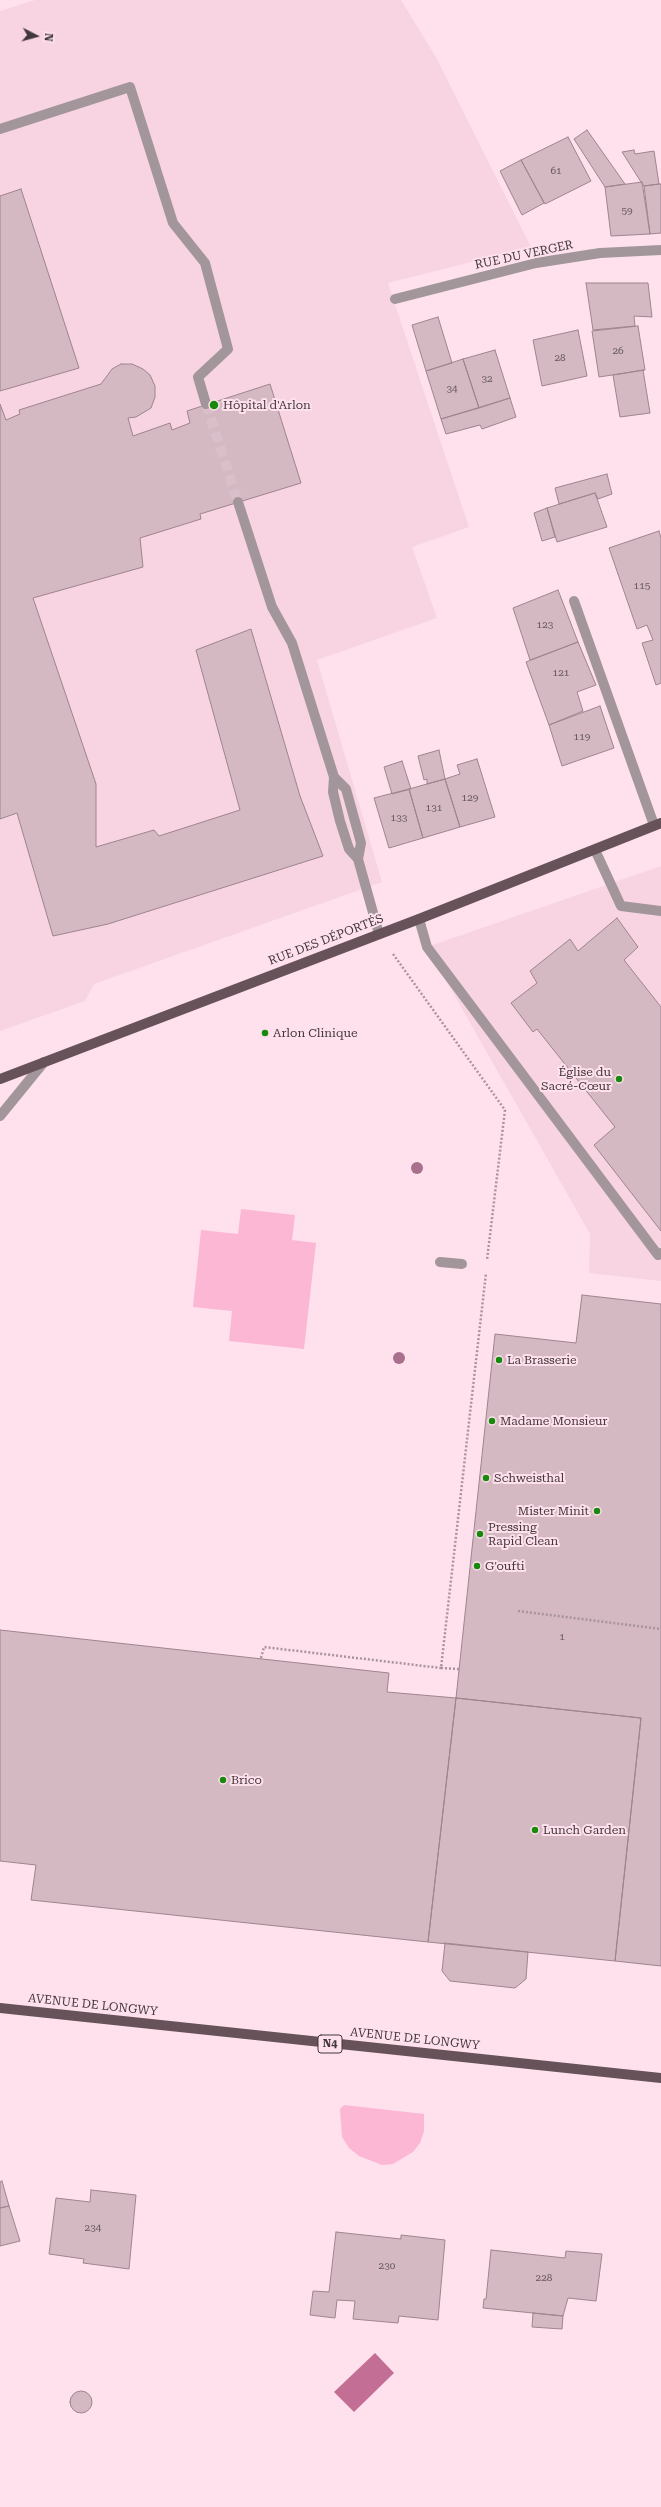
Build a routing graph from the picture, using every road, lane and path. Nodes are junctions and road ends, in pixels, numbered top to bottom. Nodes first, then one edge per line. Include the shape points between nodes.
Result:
1 (0, 130) edge
2 (661, 250) edge
3 (395, 299) dead end
4 (206, 404) tunnel mouth
5 (238, 502) tunnel mouth
6 (574, 601) dead end
7 (658, 824) edge
8 (595, 850) junction
9 (661, 911) edge
10 (419, 919) junction
11 (379, 934) junction
12 (44, 1062) junction
13 (0, 1079) edge
14 (0, 1116) edge
15 (661, 1253) edge
16 (440, 1262) dead end
17 (462, 1264) dead end
18 (518, 1611) dead end
19 (661, 1629) edge
20 (261, 1658) dead end
21 (441, 1668) junction
22 (459, 1669) dead end
23 (0, 2008) edge
24 (661, 2078) edge

1 - 4 street via 130,87 173,222 205,263 228,349 198,377
2 - 3 street, RUE DU VERGER via 600,253 536,263
5 - 11 street via 272,607 292,643 334,777 333,792 340,821 349,849 358,859
6 - 7 street
7 - 8 main road, RUE DES DÉPORTÉS
8 - 9 street via 621,906
8 - 10 main road, RUE DES DÉPORTÉS
10 - 11 main road, RUE DES DÉPORTÉS
10 - 15 street via 427,947 658,1255
11 - 12 main road, RUE DES DÉPORTÉS
11 - 21 path via 505,1110
12 - 13 main road, RUE DES DÉPORTÉS
12 - 14 street
16 - 17 street
18 - 19 path
20 - 21 path via 264,1647
21 - 22 path
23 - 24 main road, AVENUE DE LONGWY / N4

